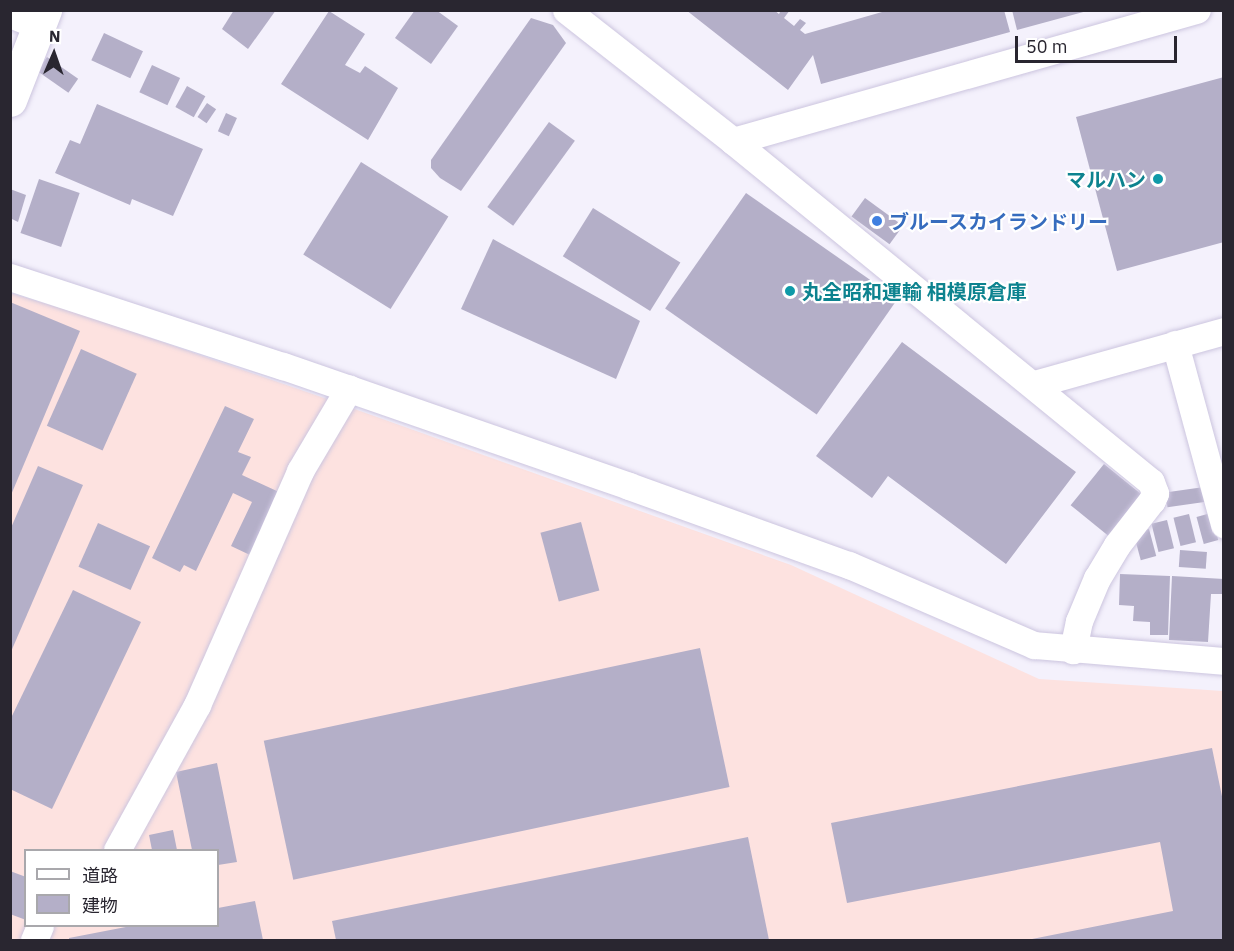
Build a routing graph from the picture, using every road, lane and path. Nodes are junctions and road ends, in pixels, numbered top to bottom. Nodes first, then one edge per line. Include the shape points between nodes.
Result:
1 (566, 10) edge
2 (1197, 10) edge
3 (31, 17) edge
4 (10, 100) edge
5 (733, 141) junction
6 (10, 278) edge
7 (1224, 331) edge
8 (1175, 344) junction
9 (1034, 384) junction
10 (350, 388) junction
11 (1224, 524) edge
12 (1074, 650) junction
13 (1224, 662) edge
14 (118, 849) edge

1 - 5 street
2 - 5 street
3 - 4 main road
5 - 9 street
6 - 10 street
7 - 8 street
8 - 9 street
8 - 11 street
9 - 12 street via 1155,487 1152,500 1097,578 1079,621
10 - 12 street via 849,565 1034,645
10 - 14 street via 300,471 197,705
12 - 13 street

